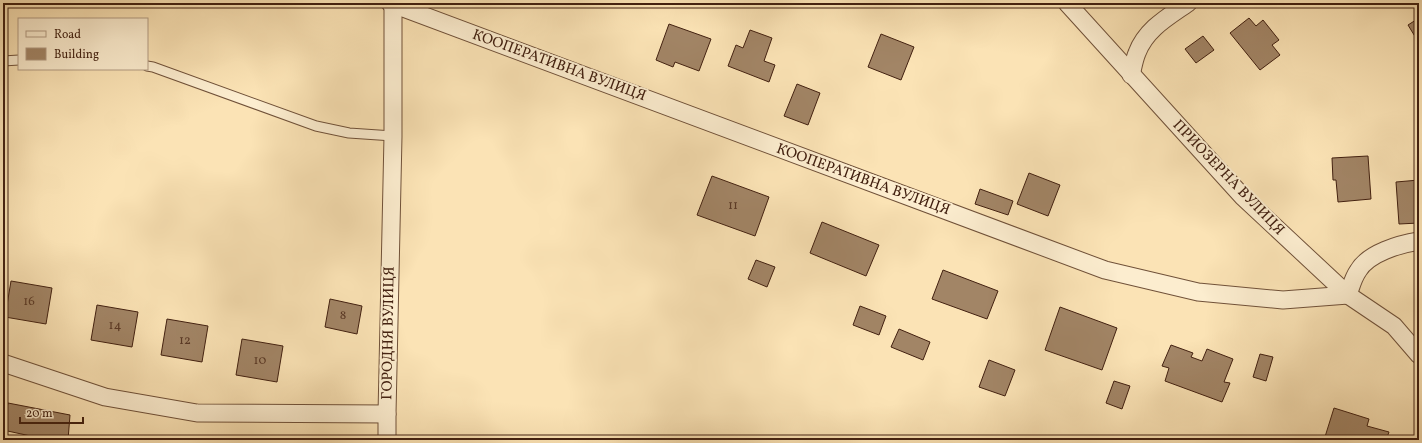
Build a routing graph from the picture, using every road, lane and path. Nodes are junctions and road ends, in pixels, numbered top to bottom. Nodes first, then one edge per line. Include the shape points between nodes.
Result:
1 (1067, 3) edge
2 (1188, 3) edge
3 (391, 4) edge
4 (18, 60) edge
5 (3, 61) edge
6 (148, 66) edge
7 (1131, 75) junction
8 (393, 136) junction
9 (1419, 241) edge
10 (1348, 295) junction
11 (1419, 355) edge
12 (3, 363) edge
13 (387, 414) junction
14 (387, 440) edge

1 - 7 street, ПРИОЗЕРНА ВУЛИЦЯ
2 - 7 street via 1161,21 1145,38 1136,54
3 - 8 street, ГОРОДНЯ ВУЛИЦЯ
3 - 10 street, КООПЕРАТИВНА ВУЛИЦЯ via 1105,270 1198,292 1283,300
4 - 5 lane
6 - 8 lane via 316,126 349,133
7 - 10 street, ПРИОЗЕРНА ВУЛИЦЯ via 1242,197
8 - 13 street, ГОРОДНЯ ВУЛИЦЯ
9 - 10 street via 1406,243 1373,256 1358,270
10 - 11 street, ПРИОЗЕРНА ВУЛИЦЯ via 1394,326
12 - 13 street, ГОРОДНЯ ВУЛИЦЯ via 105,397 197,413
13 - 14 street

